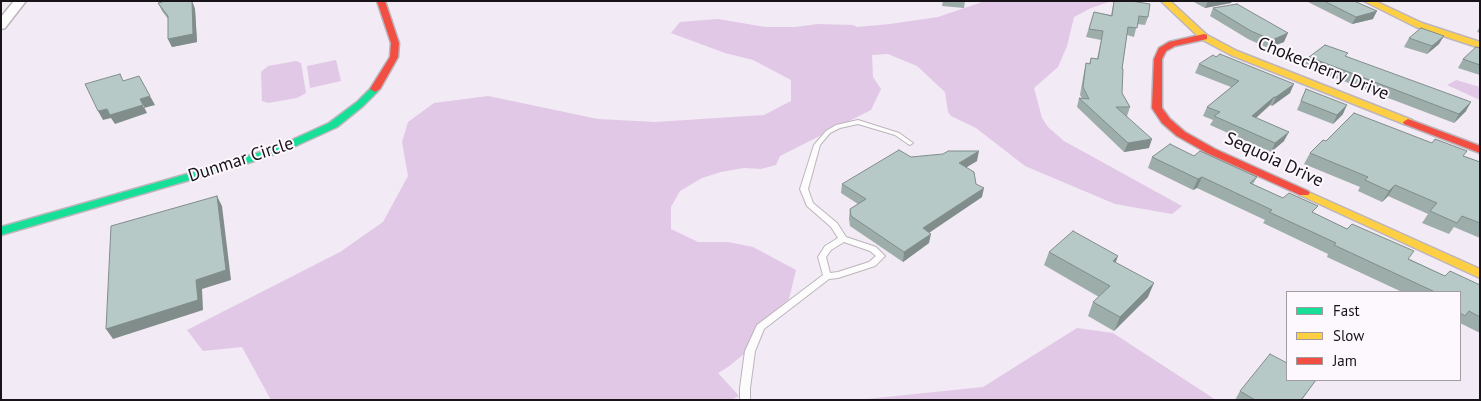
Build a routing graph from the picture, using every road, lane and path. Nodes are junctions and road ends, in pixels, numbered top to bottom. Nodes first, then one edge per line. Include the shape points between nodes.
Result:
1 (20, 1) edge
2 (381, 1) edge
3 (1166, 1) edge
4 (1368, 1) edge
5 (1, 25) edge
6 (1204, 37) junction
7 (1480, 45) edge
8 (910, 143) dead end
9 (1480, 150) edge
10 (1, 231) edge
11 (843, 239) junction
12 (1480, 274) edge
13 (827, 276) junction
14 (745, 400) edge

1 - 5 street
2 - 10 street, Dunmar Circle via 395,44 394,57 379,84 333,125 285,148
3 - 6 street, Chokecherry Drive
4 - 7 street via 1419,25
6 - 9 street, Chokecherry Drive via 1234,53
6 - 12 street, Sequoia Drive via 1172,44 1162,50 1158,59 1157,108 1181,134
8 - 11 lane via 897,134 858,122 838,126 828,132 818,145 804,189 810,204 834,225
11 - 13 lane via 828,248 822,257
11 - 13 lane via 873,249 881,256 872,264
13 - 14 lane via 760,327 750,351

